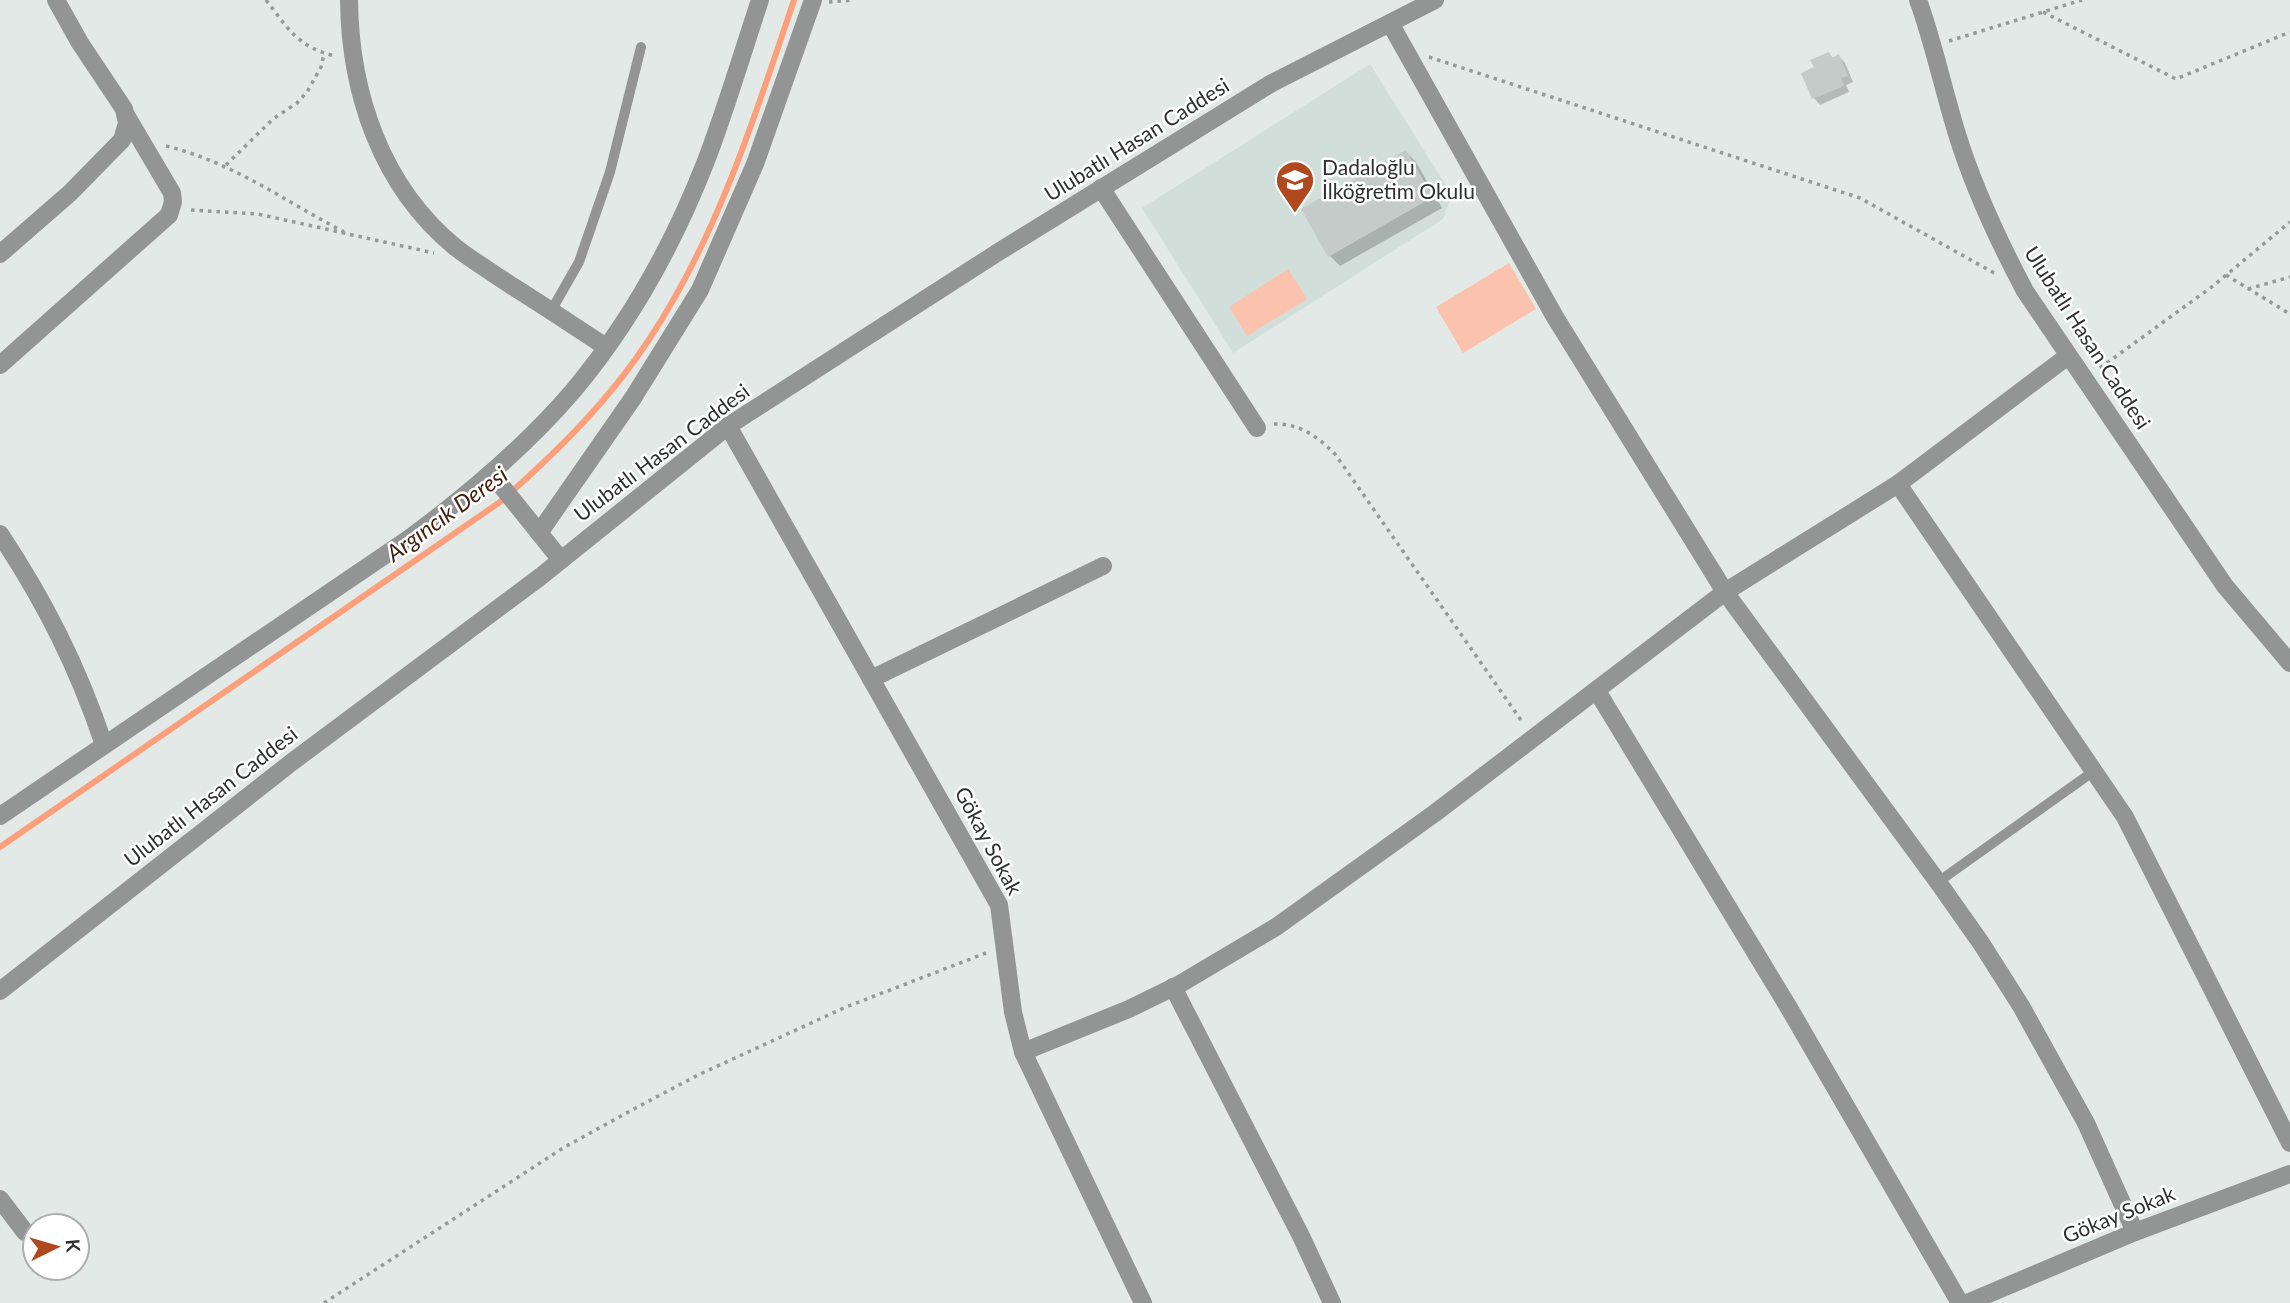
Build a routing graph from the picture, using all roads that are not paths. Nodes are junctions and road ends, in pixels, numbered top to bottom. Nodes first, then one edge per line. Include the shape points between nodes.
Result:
1 (56, 0) edge
2 (349, 0) edge
3 (760, 0) edge
4 (813, 0) edge
5 (1435, 0) edge
6 (1918, 0) edge
7 (1390, 23) junction
8 (641, 47) dead end
9 (126, 116) junction
10 (1101, 188) junction
11 (0, 254) edge
12 (551, 311) junction
13 (606, 347) junction
14 (2068, 356) junction
15 (0, 365) edge
16 (729, 426) junction
17 (1257, 428) road end
18 (491, 474) junction
19 (1898, 484) junction
20 (539, 533) junction
21 (0, 534) edge
22 (561, 560) junction
23 (1103, 566) dead end
24 (1725, 592) junction
25 (2290, 663) edge
26 (872, 679) junction
27 (1597, 691) junction
28 (104, 745) junction
29 (2094, 771) junction
30 (0, 816) edge
31 (1938, 882) junction
32 (1173, 987) junction
33 (0, 990) edge
34 (1023, 1052) junction
35 (2290, 1143) edge
36 (2290, 1174) edge
37 (0, 1199) edge
38 (21, 1227) edge
39 (2135, 1232) junction
40 (1143, 1303) edge
41 (1332, 1303) edge
42 (1960, 1303) edge
43 (1967, 1303) edge

1 - 9 street
2 - 12 street via 357,83 372,131 398,183 453,245
3 - 13 street via 689,202 641,294
4 - 20 street via 755,164 700,290 634,398
5 - 7 street, Ulubatlı Hasan Caddesi
6 - 14 street, Ulubatlı Hasan Caddesi via 1968,168 2002,248
7 - 10 street, Ulubatlı Hasan Caddesi via 1272,83
7 - 24 street via 1555,317
8 - 12 lane via 610,172 579,262
9 - 11 street via 122,140
9 - 15 street via 172,193 171,210 161,224
10 - 16 street, Ulubatlı Hasan Caddesi
10 - 17 street
12 - 13 street
13 - 18 street via 555,410
14 - 19 street
14 - 25 street, Ulubatlı Hasan Caddesi via 2225,586
16 - 22 street, Ulubatlı Hasan Caddesi
16 - 26 street, Gökay Sokak
18 - 20 street
18 - 28 street via 407,540
19 - 24 street
19 - 29 street
20 - 22 street
21 - 28 street via 68,651
22 - 33 street, Ulubatlı Hasan Caddesi
23 - 26 street
24 - 27 street
24 - 31 street
26 - 34 street, Gökay Sokak via 999,905
27 - 32 street via 1276,927
27 - 42 street
28 - 30 street
29 - 31 lane
29 - 35 street via 2125,817
31 - 39 street via 2058,1070
32 - 34 street
32 - 41 street
34 - 40 street, Gökay Sokak
36 - 39 street, Gökay Sokak
37 - 38 street
39 - 43 street, Gökay Sokak

